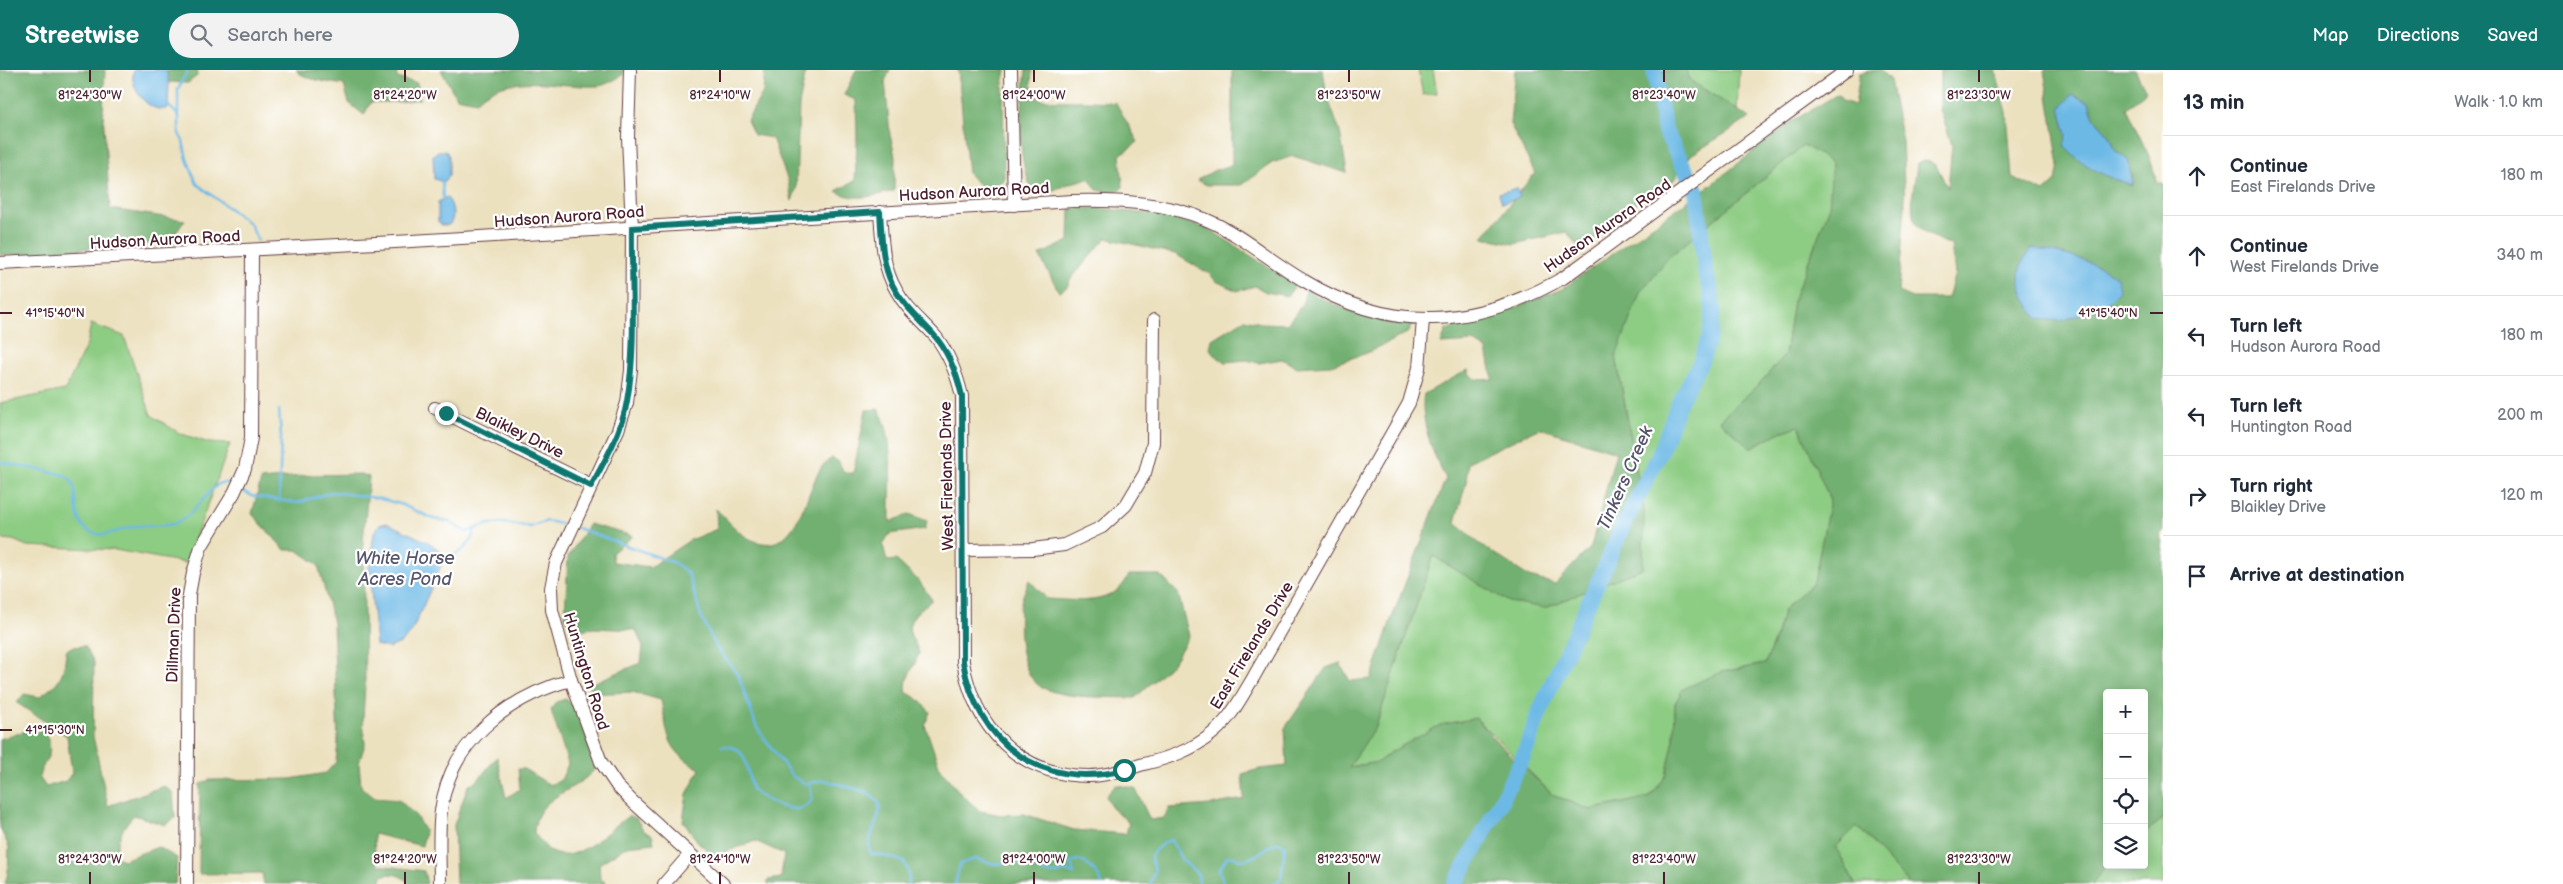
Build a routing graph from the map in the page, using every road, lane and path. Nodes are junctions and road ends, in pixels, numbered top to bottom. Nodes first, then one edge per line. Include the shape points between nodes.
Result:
1 (630, 70) edge
2 (1011, 70) edge
3 (1847, 70) edge
4 (1014, 205) junction
5 (880, 212) junction
6 (632, 228) junction
7 (252, 250) junction
8 (0, 263) edge
9 (1154, 320) dead end
10 (1423, 320) junction
11 (435, 408) dead end
12 (591, 486) junction
13 (963, 550) junction
14 (963, 643) joint
15 (571, 680) junction
16 (690, 854) junction
17 (187, 884) edge
18 (440, 884) edge
19 (664, 884) edge
20 (722, 884) edge

1 - 6 street, Huntington Road via 628,137
2 - 4 street
3 - 10 street, Hudson Aurora Road via 1596,256 1539,291 1476,314
4 - 5 street, Hudson Aurora Road
4 - 10 street, Hudson Aurora Road via 1128,202 1180,211 1231,232 1330,295 1372,310
5 - 6 street, Hudson Aurora Road
5 - 13 street, West Firelands Drive via 883,252 892,282 909,310 941,344 959,385 963,413
6 - 7 street, Hudson Aurora Road
6 - 12 street, Huntington Road via 631,370 627,402 618,430
7 - 8 street, Hudson Aurora Road
7 - 17 street, Dillman Drive via 251,438 245,469 236,489 201,547 189,595
9 - 13 street via 1153,443 1146,473 1126,504 1102,527 1064,545
10 - 14 street, East Firelands Drive via 1419,368 1408,402 1236,707 1225,722 1202,741 1184,752 1113,773 1073,775 1044,768 1006,746 988,727 967,685
11 - 12 street, Blaikley Drive
12 - 15 street, Huntington Road via 556,562 551,588 554,624
13 - 14 street, West Firelands Drive
15 - 16 street, Huntington Road via 592,743 610,776 633,802
15 - 18 street via 551,685 500,713 468,743 450,775 440,812
16 - 19 street
16 - 20 street, Huntington Road

